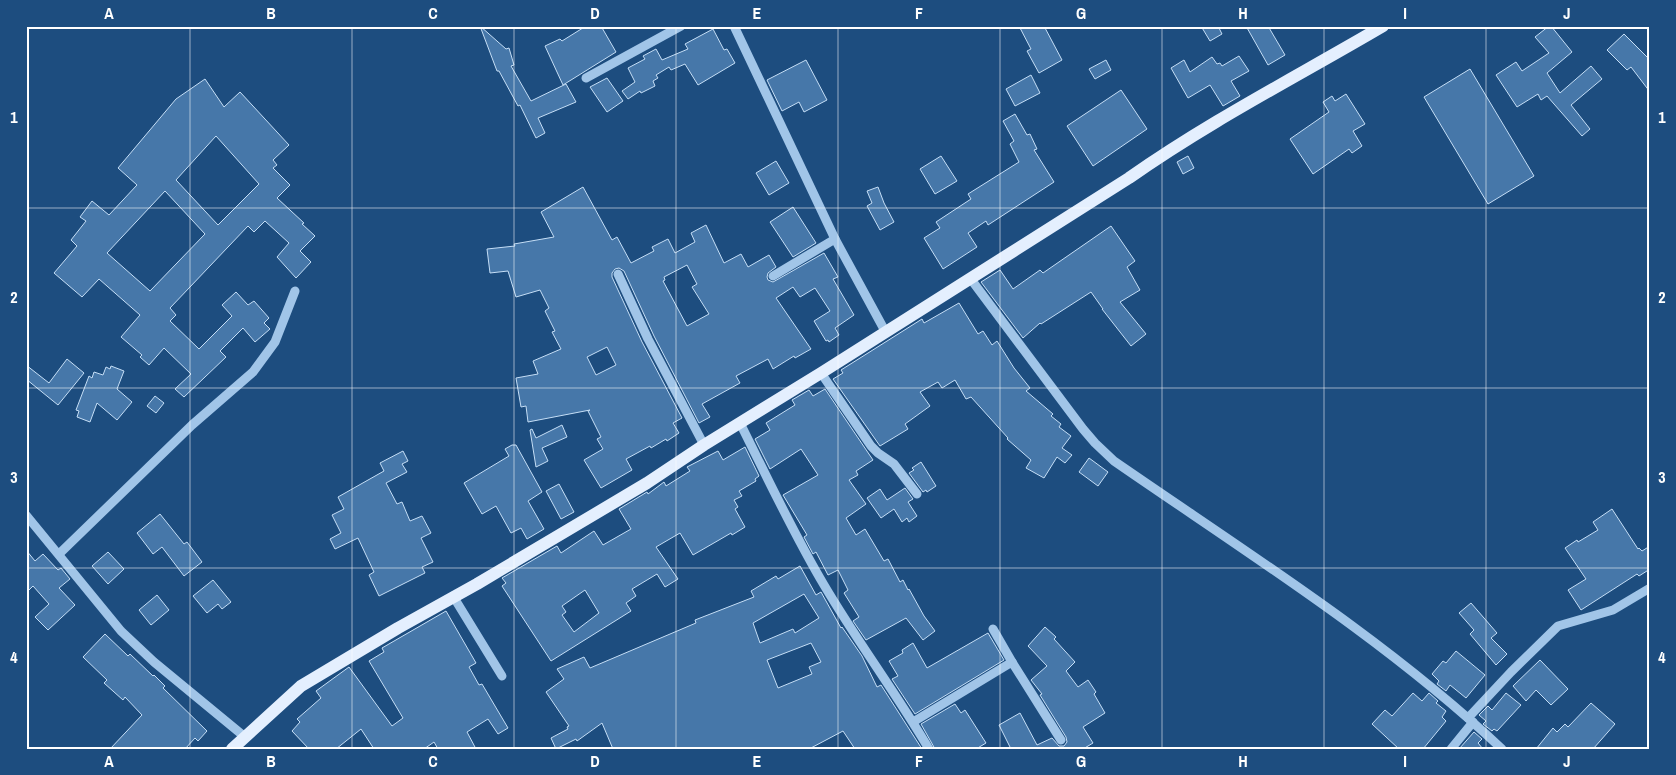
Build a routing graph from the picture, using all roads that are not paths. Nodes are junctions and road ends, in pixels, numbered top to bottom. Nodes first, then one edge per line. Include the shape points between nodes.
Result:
1 (681, 26) edge
2 (734, 26) edge
3 (1383, 26) edge
4 (586, 78) dead end
5 (834, 239) junction
6 (618, 274) dead end
7 (773, 276) dead end
8 (970, 278) junction
9 (296, 292) dead end
10 (885, 331) junction
11 (821, 373) junction
12 (740, 423) junction
13 (704, 444) junction
14 (917, 494) dead end
15 (26, 515) edge
16 (59, 554) junction
17 (1650, 588) edge
18 (452, 596) junction
19 (994, 629) dead end
20 (1012, 662) junction
21 (502, 676) dead end
22 (1471, 720) junction
23 (913, 722) junction
24 (245, 737) junction
25 (1061, 740) dead end
26 (232, 749) edge
27 (928, 749) edge
28 (1451, 749) edge
29 (1502, 749) edge

1 - 4 street
2 - 5 street
3 - 8 main road via 1169,150
5 - 7 street
5 - 10 street
6 - 13 street via 648,339
8 - 10 main road
8 - 22 street via 1083,429 1114,462 1362,632
9 - 16 street via 275,342 253,372 192,425
10 - 11 main road
11 - 12 main road
11 - 14 street via 871,446 894,464
12 - 13 main road
12 - 23 street via 824,585
13 - 18 main road via 647,483
15 - 16 street
16 - 24 street via 121,631
17 - 22 street via 1613,610 1558,626 1511,672
18 - 21 street
18 - 24 main road via 301,686
19 - 20 street
20 - 23 street
20 - 25 street
22 - 28 street
22 - 29 street
23 - 27 street
24 - 26 main road

